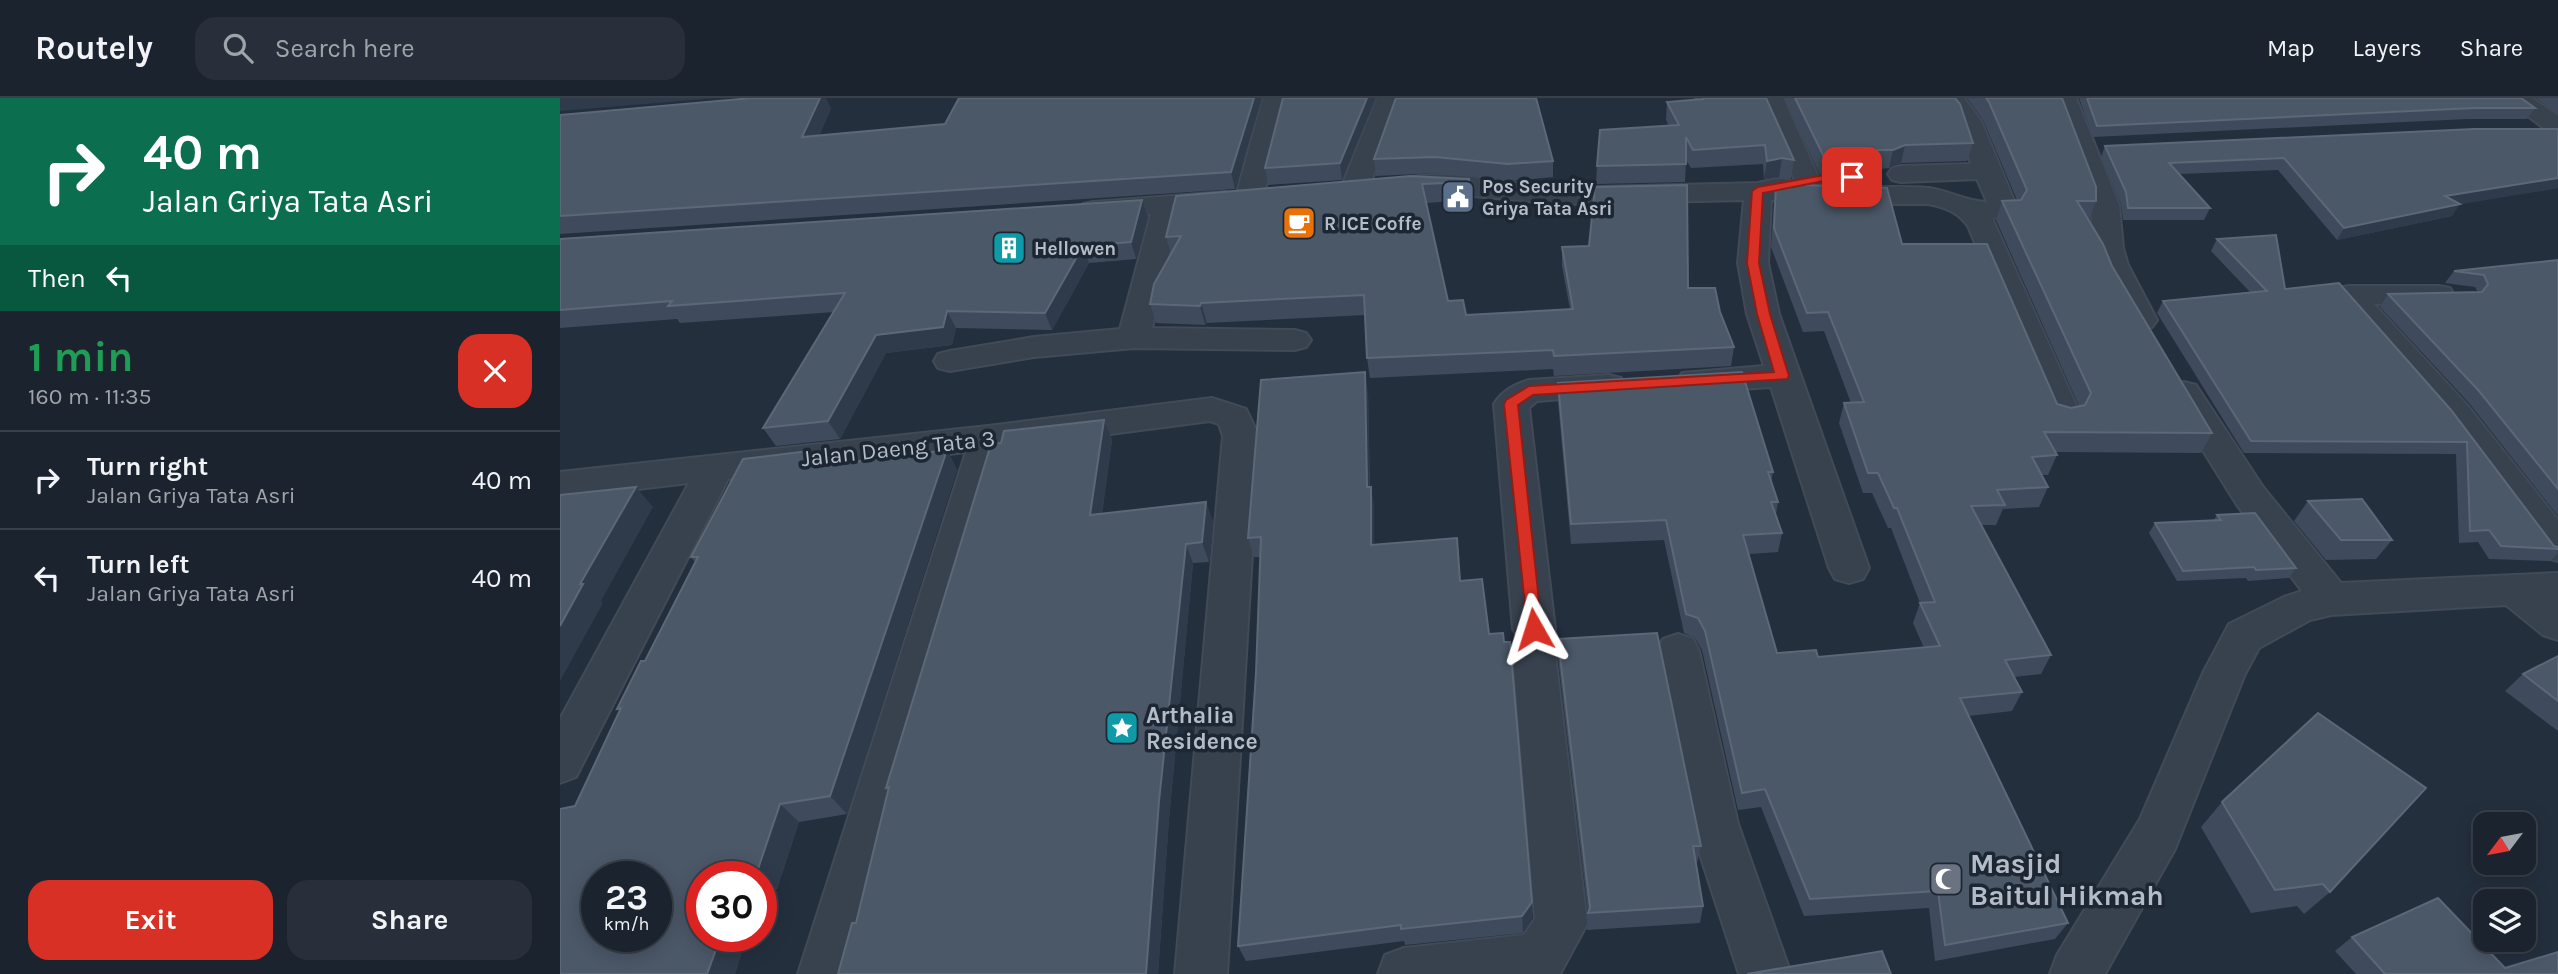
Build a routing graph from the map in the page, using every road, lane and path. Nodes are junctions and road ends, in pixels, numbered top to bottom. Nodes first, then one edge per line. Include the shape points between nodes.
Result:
1 (1275, 98) edge
2 (1388, 98) edge
3 (1770, 98) edge
4 (1952, 98) edge
5 (2064, 98) edge
6 (2516, 98) edge
7 (2558, 128) edge
8 (2520, 130) edge
9 (1987, 171) junction
10 (1807, 181) junction
11 (1758, 191) junction
12 (1167, 205) junction
13 (1971, 210) junction
14 (1070, 212) edge
15 (2462, 295) edge
16 (1134, 338) junction
17 (1295, 340) dead end
18 (2153, 341) edge
19 (950, 361) dead end
20 (2172, 372) edge
21 (1782, 376) junction
22 (2063, 414) edge
23 (988, 438) junction
24 (716, 467) junction
25 (560, 485) edge
26 (2558, 547) edge
27 (1849, 568) dead end
28 (2537, 590) edge
29 (2331, 599) junction
30 (2558, 624) edge
31 (1678, 651) dead end
32 (560, 763) edge
33 (824, 974) edge
34 (1201, 974) edge
35 (1404, 974) edge
36 (1765, 974) edge
37 (2076, 974) edge

1 - 12 street via 1262,197
2 - 11 street via 1342,190 1412,184 1540,195
3 - 10 street
4 - 9 street via 1969,121
5 - 18 street via 2094,148 2113,265
6 - 7 street
7 - 8 street
9 - 10 street
9 - 13 street via 2004,210
10 - 11 street
11 - 13 street via 1928,196
11 - 21 street via 1753,263
12 - 14 street
12 - 16 street
13 - 22 street via 1982,225
15 - 26 street via 2349,295 2455,413
16 - 17 street
16 - 19 street
20 - 29 street via 2250,496
21 - 27 street
21 - 35 street via 1529,391 1511,404 1560,925 1539,959
23 - 24 street, Jalan Daeng Tata 3
23 - 33 street
23 - 34 street, Jalan Daeng Tata 3 via 1212,409 1234,416 1241,436
24 - 25 street, Jalan Daeng Tata 3
24 - 32 street
28 - 29 street
28 - 30 street
29 - 37 street via 2298,608 2244,636 2224,673 2158,833
31 - 36 street via 1714,824

